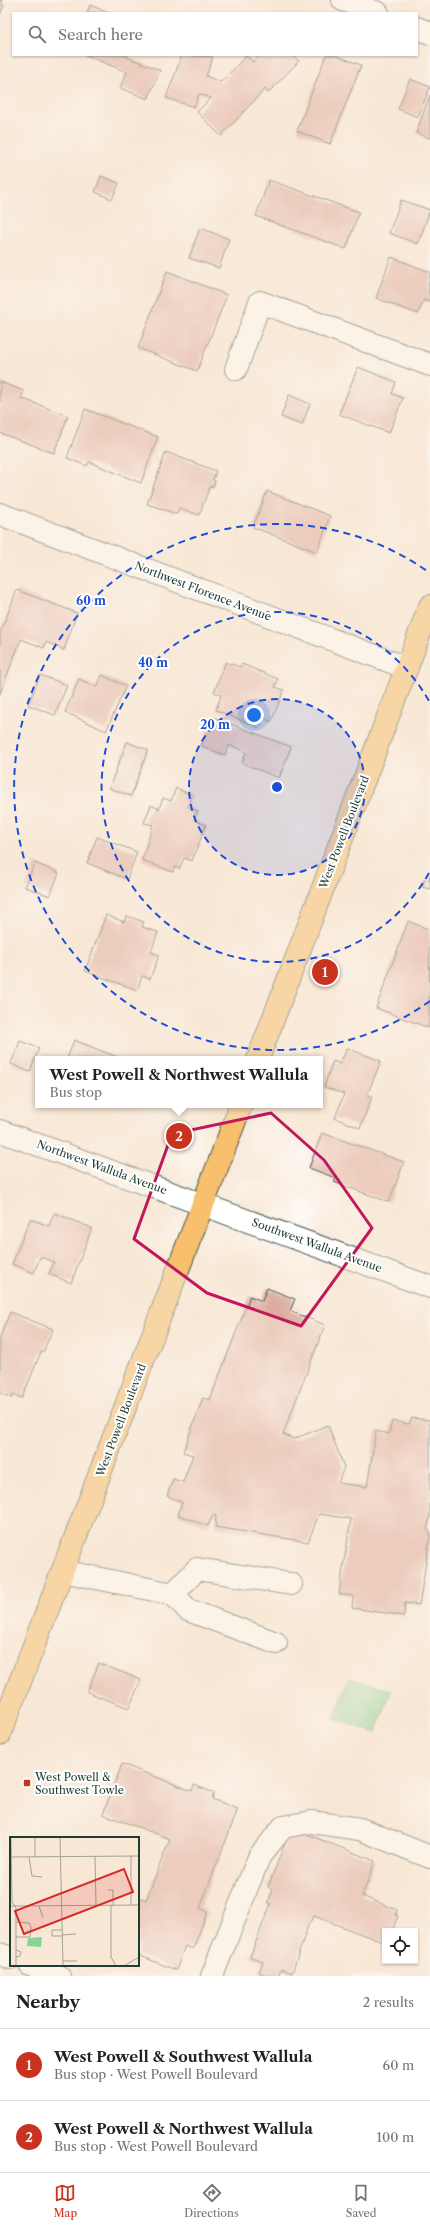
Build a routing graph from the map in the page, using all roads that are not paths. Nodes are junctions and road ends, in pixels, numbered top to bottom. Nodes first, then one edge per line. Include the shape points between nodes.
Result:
1 (343, 0) edge
2 (375, 12) edge
3 (418, 28) edge
4 (430, 32) edge
5 (430, 365) edge
6 (236, 369) dead end
7 (0, 514) edge
8 (430, 606) edge
9 (407, 668) junction
10 (259, 1056) edge
11 (240, 1108) edge
12 (0, 1131) edge
13 (203, 1204) junction
14 (430, 1286) edge
15 (64, 1571) junction
16 (291, 1584) dead end
17 (172, 1594) junction
18 (276, 1643) dead end
19 (0, 1734) edge
20 (430, 1857) edge
21 (0, 1954) edge
22 (10, 1958) edge
23 (33, 1966) edge
24 (59, 1976) edge
25 (212, 1976) edge

1 - 2 street
3 - 4 street
5 - 6 street via 260,302
7 - 9 street, Northwest Florence Avenue
8 - 9 main road, West Powell Boulevard
9 - 10 main road, West Powell Boulevard
11 - 13 main road, West Powell Boulevard
12 - 13 street, Northwest Wallula Avenue
13 - 14 street, Southwest Wallula Avenue
13 - 15 main road, West Powell Boulevard
15 - 17 street
15 - 19 main road, West Powell Boulevard
16 - 17 street via 197,1569
17 - 18 street via 188,1610
20 - 25 street via 360,1830 311,1822 283,1827 259,1856
21 - 22 street
23 - 24 street

